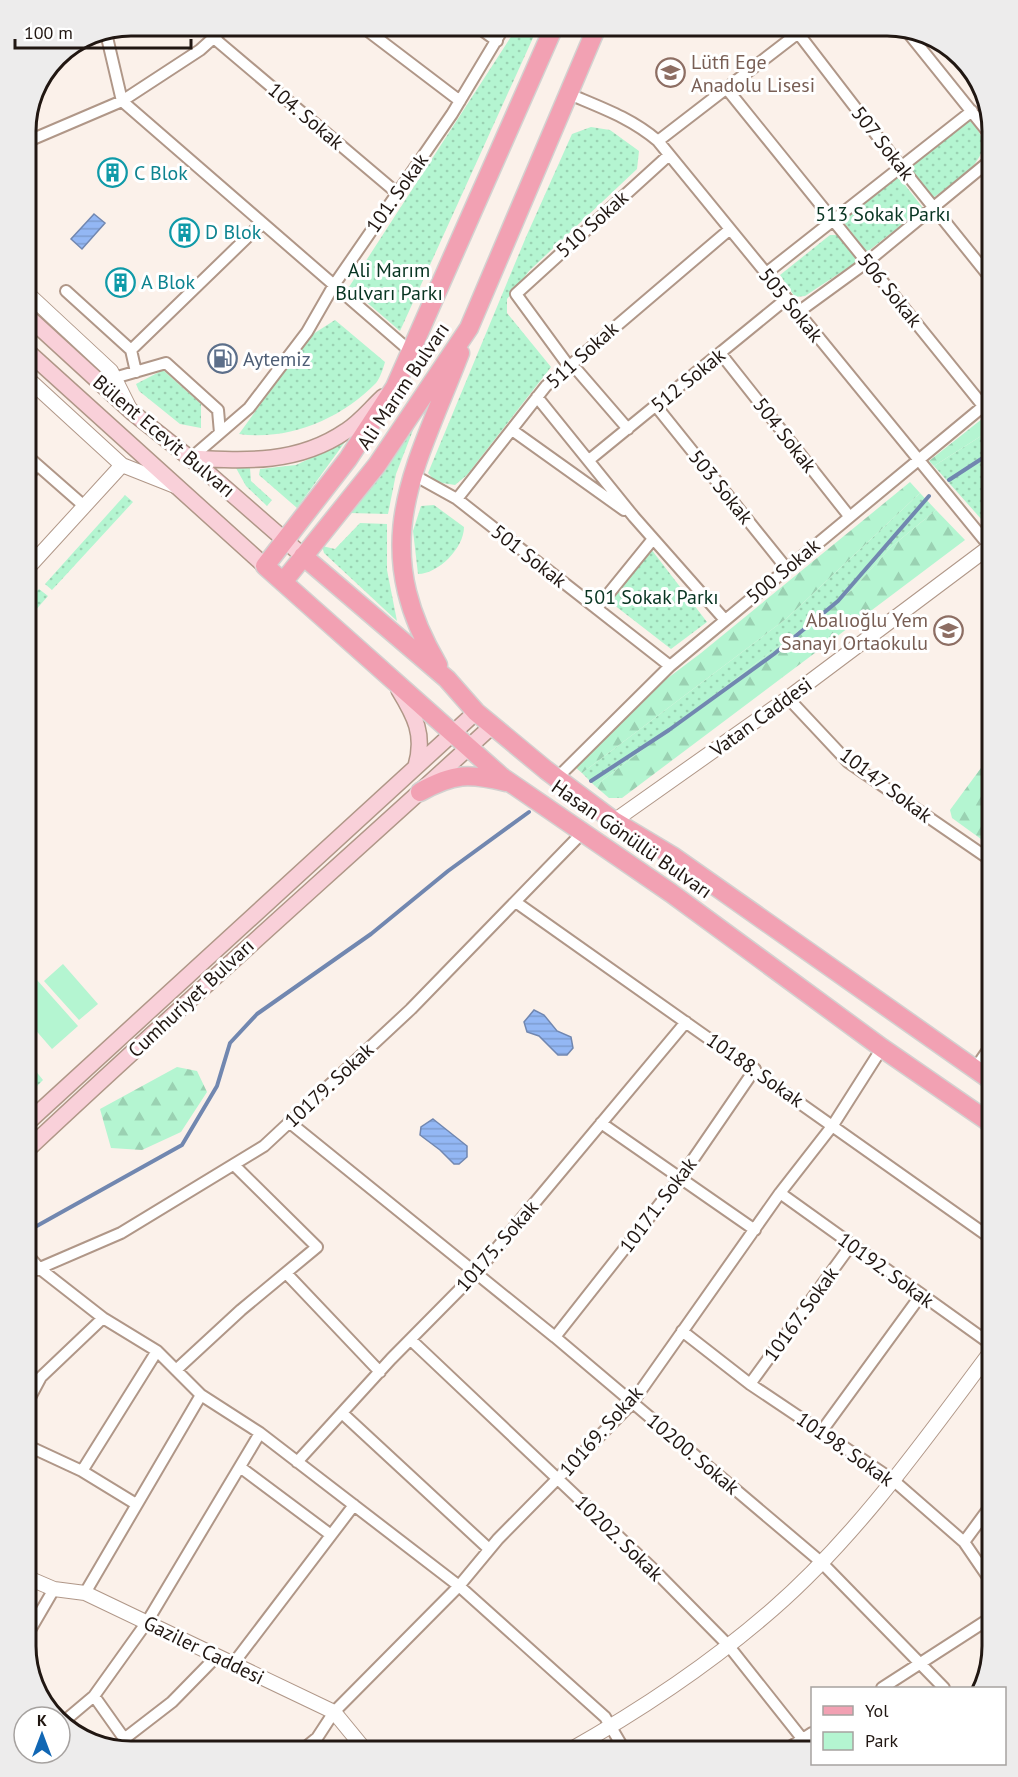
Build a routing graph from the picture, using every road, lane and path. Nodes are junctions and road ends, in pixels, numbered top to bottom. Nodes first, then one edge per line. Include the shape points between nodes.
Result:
1 (216, 36) edge
2 (218, 36) edge
3 (375, 36) edge
4 (490, 36) edge
5 (500, 36) edge
6 (550, 36) edge
7 (593, 36) edge
8 (794, 36) edge
9 (806, 36) edge
10 (107, 39) edge
11 (914, 40) edge
12 (497, 41) junction
13 (727, 89) junction
14 (569, 94) junction
15 (122, 101) junction
16 (460, 101) junction
17 (972, 111) junction
18 (981, 123) edge
19 (36, 138) edge
20 (658, 141) junction
21 (669, 155) junction
22 (901, 167) junction
23 (982, 168) edge
24 (397, 193) junction
25 (933, 208) junction
26 (834, 222) junction
27 (262, 223) junction
28 (729, 230) junction
29 (867, 262) junction
30 (982, 267) edge
31 (765, 274) junction
32 (334, 285) junction
33 (66, 291) dead end
34 (785, 300) junction
35 (36, 301) edge
36 (797, 314) junction
37 (36, 324) edge
38 (470, 328) junction
39 (131, 350) junction
40 (410, 351) junction
41 (721, 354) junction
42 (36, 359) edge
43 (568, 365) junction
44 (136, 372) junction
45 (114, 378) junction
46 (36, 386) edge
47 (394, 387) junction
48 (982, 396) edge
49 (537, 397) junction
50 (656, 406) junction
51 (982, 408) edge
52 (133, 413) junction
53 (628, 429) junction
54 (512, 430) junction
55 (220, 434) junction
56 (191, 458) junction
57 (589, 460) junction
58 (918, 460) junction
59 (37, 465) edge
60 (122, 465) junction
61 (412, 474) junction
62 (175, 486) junction
63 (457, 499) junction
64 (83, 505) junction
65 (849, 516) junction
66 (634, 517) junction
67 (982, 535) edge
68 (653, 538) junction
69 (285, 540) junction
70 (982, 553) edge
71 (303, 556) junction
72 (36, 559) edge
73 (265, 566) junction
74 (787, 569) junction
75 (283, 582) junction
76 (597, 608) junction
77 (725, 621) junction
78 (670, 666) junction
79 (447, 679) junction
80 (395, 682) junction
81 (788, 698) junction
82 (476, 712) junction
83 (492, 726) junction
84 (452, 733) junction
85 (469, 747) junction
86 (416, 766) junction
87 (557, 778) junction
88 (513, 784) junction
89 (420, 792) junction
90 (615, 821) junction
91 (584, 831) junction
92 (982, 853) edge
93 (517, 903) junction
94 (687, 1022) junction
95 (882, 1048) junction
96 (982, 1059) edge
97 (975, 1069) junction
98 (755, 1070) junction
99 (982, 1074) edge
100 (36, 1115) edge
101 (982, 1116) edge
102 (289, 1122) junction
103 (601, 1123) junction
104 (833, 1125) junction
105 (36, 1142) edge
106 (234, 1165) junction
107 (681, 1177) junction
108 (780, 1192) junction
109 (755, 1230) junction
110 (982, 1231) edge
111 (851, 1245) junction
112 (36, 1265) edge
113 (39, 1268) junction
114 (36, 1270) edge
115 (286, 1273) junction
116 (476, 1273) junction
117 (921, 1295) junction
118 (103, 1318) junction
119 (682, 1331) junction
120 (555, 1337) junction
121 (411, 1340) junction
122 (982, 1340) edge
123 (157, 1351) junction
124 (982, 1363) edge
125 (176, 1370) junction
126 (380, 1372) junction
127 (750, 1384) junction
128 (36, 1386) edge
129 (201, 1395) junction
130 (632, 1403) junction
131 (342, 1413) junction
132 (821, 1432) junction
133 (260, 1433) junction
134 (36, 1450) edge
135 (297, 1462) junction
136 (240, 1467) junction
137 (82, 1471) junction
138 (557, 1479) junction
139 (893, 1480) junction
140 (136, 1504) junction
141 (354, 1505) junction
142 (982, 1518) edge
143 (331, 1535) junction
144 (964, 1542) junction
145 (489, 1549) junction
146 (821, 1562) junction
147 (982, 1567) edge
148 (36, 1581) edge
149 (459, 1586) junction
150 (54, 1589) junction
151 (85, 1593) junction
152 (36, 1620) edge
153 (147, 1622) junction
154 (982, 1624) edge
155 (728, 1646) junction
156 (217, 1656) junction
157 (233, 1664) junction
158 (920, 1664) junction
159 (885, 1687) edge
160 (942, 1687) edge
161 (94, 1696) junction
162 (334, 1712) junction
163 (72, 1715) edge
164 (611, 1727) junction
165 (808, 1736) edge
166 (124, 1739) joint
167 (313, 1741) edge
168 (358, 1741) edge
169 (586, 1741) edge
170 (619, 1741) edge

1 - 15 street
2 - 24 street, 104. Sokak
3 - 16 street
4 - 12 street
5 - 12 street, 101. Sokak
6 - 40 main road, Ali Marım Bulvarı
7 - 14 main road, Ali Marım Bulvarı
8 - 13 street
9 - 22 street, 507 Sokak
10 - 15 street
11 - 17 street
12 - 16 street, 101. Sokak
13 - 20 street
13 - 26 street, 506 Sokak
14 - 20 street, 505 Sokak via 614,111
14 - 38 main road, Ali Marım Bulvarı
15 - 19 street
15 - 27 street
16 - 24 street, 101. Sokak
17 - 18 street
17 - 22 street
20 - 21 street, 505 Sokak
21 - 28 street, 505 Sokak
21 - 43 street, 510 Sokak via 516,294
22 - 25 street, 507 Sokak
22 - 26 street
23 - 25 street
24 - 32 street, 101. Sokak
25 - 29 street
25 - 30 street, 507 Sokak
26 - 29 street, 506 Sokak
26 - 31 street
27 - 32 street
27 - 39 street
28 - 31 street, 505 Sokak
28 - 43 street, 511 Sokak
29 - 36 street
29 - 48 street, 506 Sokak
31 - 34 street, 505 Sokak
32 - 40 street
32 - 55 street, 101. Sokak via 307,332 249,408
33 - 39 street
34 - 36 street, 505 Sokak
34 - 41 street, 512 Sokak
35 - 45 street
36 - 58 street, 505 Sokak
37 - 52 main road, Bülent Ecevit Bulvarı
38 - 61 main road
38 - 71 main road, Ali Marım Bulvarı via 377,465
39 - 44 street
40 - 47 main road, Ali Marım Bulvarı
41 - 50 street, 512 Sokak
41 - 65 street, 504 Sokak
42 - 62 main road, Bülent Ecevit Bulvarı
43 - 49 street, 511 Sokak
43 - 53 street via 577,370
44 - 45 street
44 - 55 street via 166,363 218,410
45 - 52 street
46 - 60 street
47 - 56 main road via 347,431 314,449 257,461
47 - 69 main road, Ali Marım Bulvarı via 348,459
49 - 54 street, 511 Sokak
49 - 57 street
50 - 53 street, 512 Sokak
50 - 74 street, 503 Sokak
51 - 58 street, 500 Sokak
52 - 56 main road, Bülent Ecevit Bulvarı
53 - 57 street, 512 Sokak
54 - 63 street, 511 Sokak
54 - 66 street
55 - 56 street, 101. Sokak
56 - 69 main road, Bülent Ecevit Bulvarı
57 - 66 street
58 - 65 street, 500 Sokak
58 - 67 street, 505 Sokak
59 - 64 street
60 - 62 street
60 - 64 street
61 - 63 street, 501 Sokak
61 - 79 main road via 401,527 406,588 427,645
62 - 73 main road, Bülent Ecevit Bulvarı
63 - 76 street, 501 Sokak
64 - 72 street
65 - 74 street, 500 Sokak
66 - 68 street
68 - 76 street
68 - 77 street
69 - 71 main road, Bülent Ecevit Bulvarı
69 - 73 main road, Ali Marım Bulvarı
70 - 81 street, Vatan Caddesi
71 - 75 main road, Ali Marım Bulvarı
71 - 79 main road, Hasan Gönüllü Bulvarı
73 - 75 main road, Hasan Gönüllü Bulvarı
74 - 77 street, 500 Sokak
75 - 80 main road, Hasan Gönüllü Bulvarı
76 - 78 street, 501 Sokak
77 - 78 street, 500 Sokak
78 - 87 street, 500 Sokak
79 - 82 main road, Hasan Gönüllü Bulvarı
80 - 84 main road, Hasan Gönüllü Bulvarı
80 - 86 main road via 418,721 421,741
81 - 90 street, Vatan Caddesi
81 - 92 street, 10147 Sokak via 848,762
82 - 83 main road, Hasan Gönüllü Bulvarı
82 - 84 main road
83 - 85 main road, Cumhuriyet Bulvarı
83 - 87 main road, Hasan Gönüllü Bulvarı
84 - 85 main road, Hasan Gönüllü Bulvarı
84 - 86 main road
85 - 88 main road, Hasan Gönüllü Bulvarı
85 - 89 main road, Cumhuriyet Bulvarı
86 - 100 main road
87 - 90 main road, Hasan Gönüllü Bulvarı
88 - 89 main road via 485,777 455,776
88 - 91 main road, Hasan Gönüllü Bulvarı
89 - 105 main road, Cumhuriyet Bulvarı via 282,913
90 - 97 main road, Hasan Gönüllü Bulvarı via 674,857
91 - 93 street, 10179. Sokak
91 - 95 main road, Hasan Gönüllü Bulvarı
93 - 94 street, 10188. Sokak
93 - 102 street, 10179. Sokak via 411,1009
94 - 98 street, 10188. Sokak
94 - 103 street, 10175. Sokak
95 - 101 main road, Hasan Gönüllü Bulvarı
95 - 104 street, 10169. Sokak
96 - 97 street
97 - 99 main road, Hasan Gönüllü Bulvarı
98 - 104 street, 10188. Sokak
98 - 107 street, 10171. Sokak
102 - 106 street, 10179. Sokak via 264,1146
102 - 116 street, 10200. Sokak
103 - 107 street
103 - 116 street, 10175. Sokak
104 - 108 street, 10169. Sokak
104 - 110 street, 10188. Sokak
106 - 113 street, 10179. Sokak via 121,1233
106 - 115 street via 317,1247
107 - 109 street
107 - 120 street, 10171. Sokak
108 - 109 street, 10169. Sokak
108 - 111 street, 10192. Sokak
109 - 119 street, 10169. Sokak
111 - 117 street, 10192. Sokak
111 - 127 street, 10167. Sokak
112 - 113 street
113 - 114 street, 10179. Sokak
113 - 118 street
115 - 125 street
115 - 126 street
116 - 120 street, 10200. Sokak
116 - 121 street, 10175. Sokak
117 - 122 street, 10192. Sokak
117 - 132 street
118 - 123 street
118 - 128 street
119 - 127 street, 10198. Sokak
119 - 130 street, 10169. Sokak
120 - 130 street, 10200. Sokak
121 - 126 street, 10175. Sokak
121 - 138 street, 10202. Sokak
123 - 125 street
123 - 137 street
124 - 139 street
125 - 129 street
126 - 131 street, 10175. Sokak
127 - 132 street, 10198. Sokak
129 - 133 street
129 - 140 street
130 - 138 street, 10169. Sokak
130 - 146 street, 10200. Sokak
131 - 135 street, 10175. Sokak
131 - 145 street
132 - 139 street, 10198. Sokak
133 - 135 street
133 - 136 street
134 - 137 street
135 - 141 street
136 - 143 street
136 - 153 street
137 - 140 street
138 - 145 street, 10169. Sokak
138 - 155 street, 10202. Sokak
139 - 144 street, 10198. Sokak
139 - 146 street
140 - 151 street
141 - 143 street
141 - 149 street
142 - 144 street
143 - 157 street
144 - 147 street, 10198. Sokak
145 - 149 street, 10169. Sokak
146 - 155 street via 774,1609
146 - 158 street, 10200. Sokak
148 - 150 street, Gaziler Caddesi
149 - 162 street, 10169. Sokak
149 - 164 street via 605,1717
150 - 151 street, Gaziler Caddesi
150 - 152 street
151 - 153 street, Gaziler Caddesi
153 - 156 street, Gaziler Caddesi
153 - 161 street
154 - 158 street
155 - 164 street via 682,1683
155 - 165 street, 10202. Sokak
156 - 157 street, Gaziler Caddesi
156 - 166 street via 172,1702
157 - 162 street, Gaziler Caddesi
158 - 159 street
158 - 160 street, 10200. Sokak
161 - 163 street
161 - 166 street
162 - 167 street, 10169. Sokak
162 - 168 street, Gaziler Caddesi
164 - 169 street
164 - 170 street

